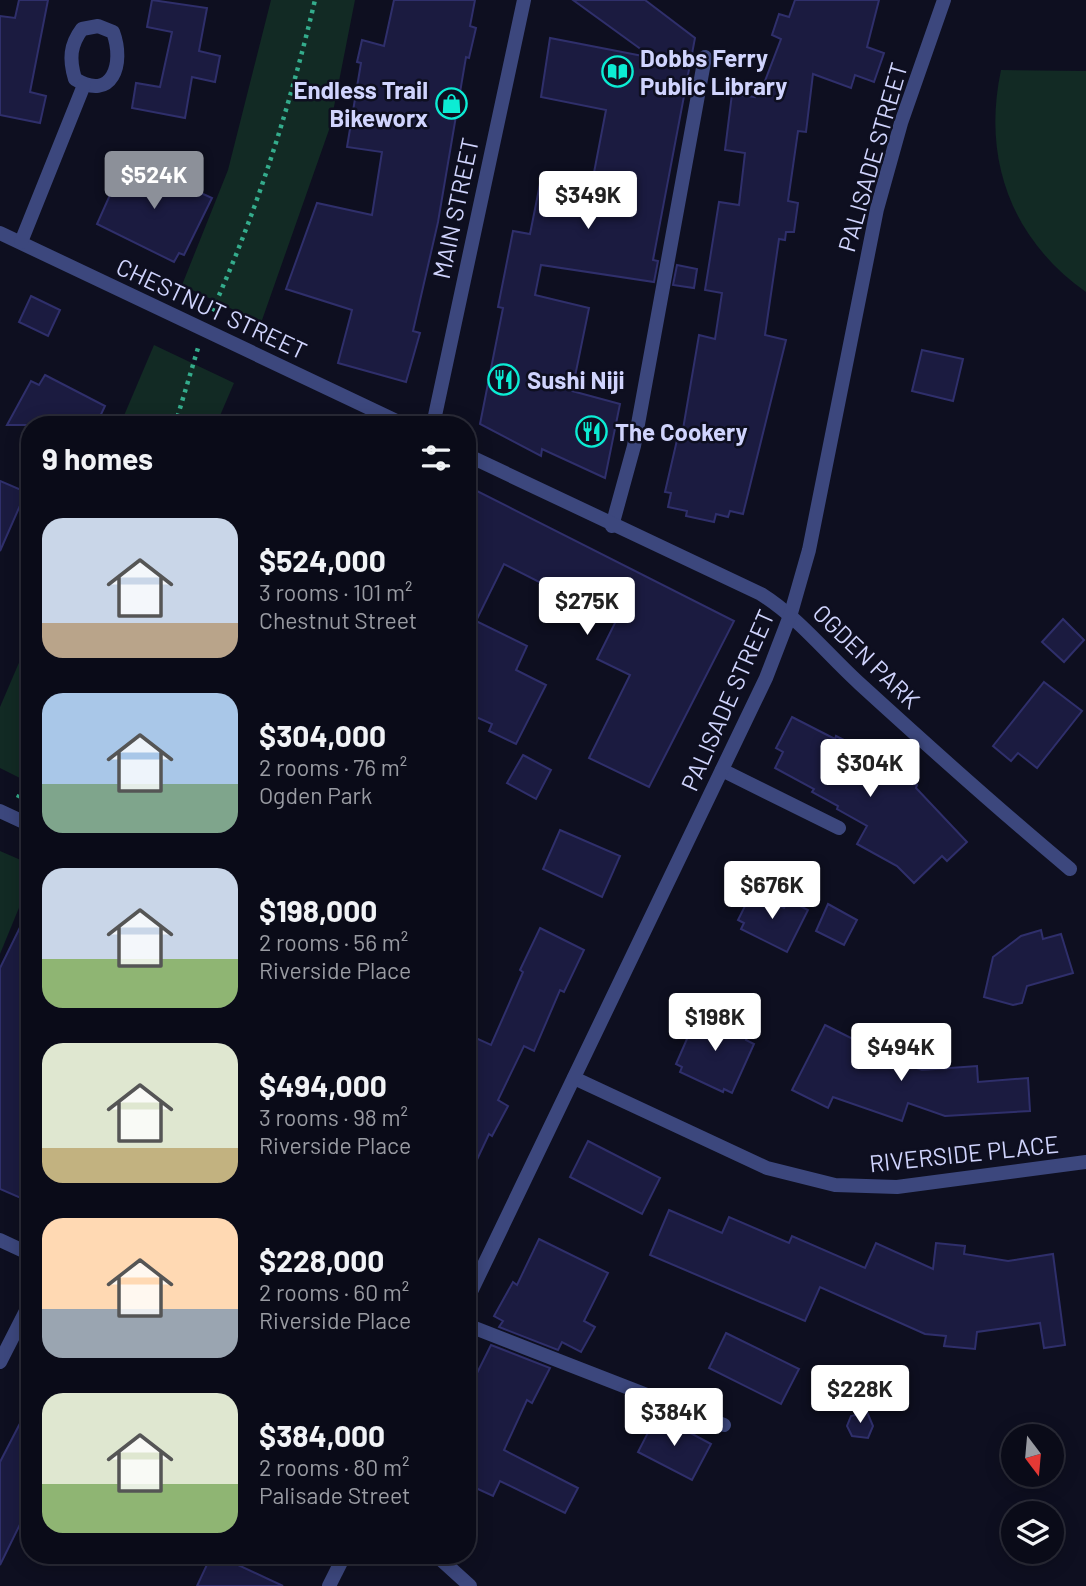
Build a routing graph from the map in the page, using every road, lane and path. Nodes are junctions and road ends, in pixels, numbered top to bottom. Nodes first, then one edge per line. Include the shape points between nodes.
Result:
1 (315, 0) edge
2 (524, 0) edge
3 (944, 0) edge
4 (705, 57) dead end
5 (84, 85) dead end
6 (0, 233) edge
7 (21, 242) junction
8 (203, 329) junction
9 (178, 416) edge
10 (386, 416) edge
11 (435, 416) edge
12 (476, 459) edge
13 (612, 526) junction
14 (791, 613) junction
15 (722, 770) junction
16 (21, 786) edge
17 (5, 814) edge
18 (839, 828) dead end
19 (1070, 869) dead end
20 (574, 1078) junction
21 (1086, 1162) edge
22 (0, 1240) edge
23 (21, 1250) edge
24 (476, 1281) edge
25 (21, 1321) edge
26 (476, 1329) edge
27 (0, 1362) edge
28 (724, 1426) dead end
29 (340, 1564) edge
30 (446, 1564) edge
31 (329, 1586) edge
32 (470, 1586) edge

1 - 8 path via 273,152
2 - 11 street, MAIN STREET
3 - 14 street, PALISADE STREET via 877,209 809,550
4 - 13 street via 634,446
5 - 7 street
6 - 7 street, CHESTNUT STREET
7 - 8 street, CHESTNUT STREET
8 - 9 path
8 - 10 street, CHESTNUT STREET
12 - 13 street
13 - 14 street via 761,594
14 - 15 street, PALISADE STREET
14 - 19 street, OGDEN PARK via 838,664
15 - 18 street
15 - 20 street, PALISADE STREET
16 - 17 path
20 - 21 street, RIVERSIDE PLACE via 767,1168 835,1185 897,1187
20 - 24 street, PALISADE STREET
22 - 23 street
25 - 27 street
26 - 28 street
29 - 31 street
30 - 32 street

